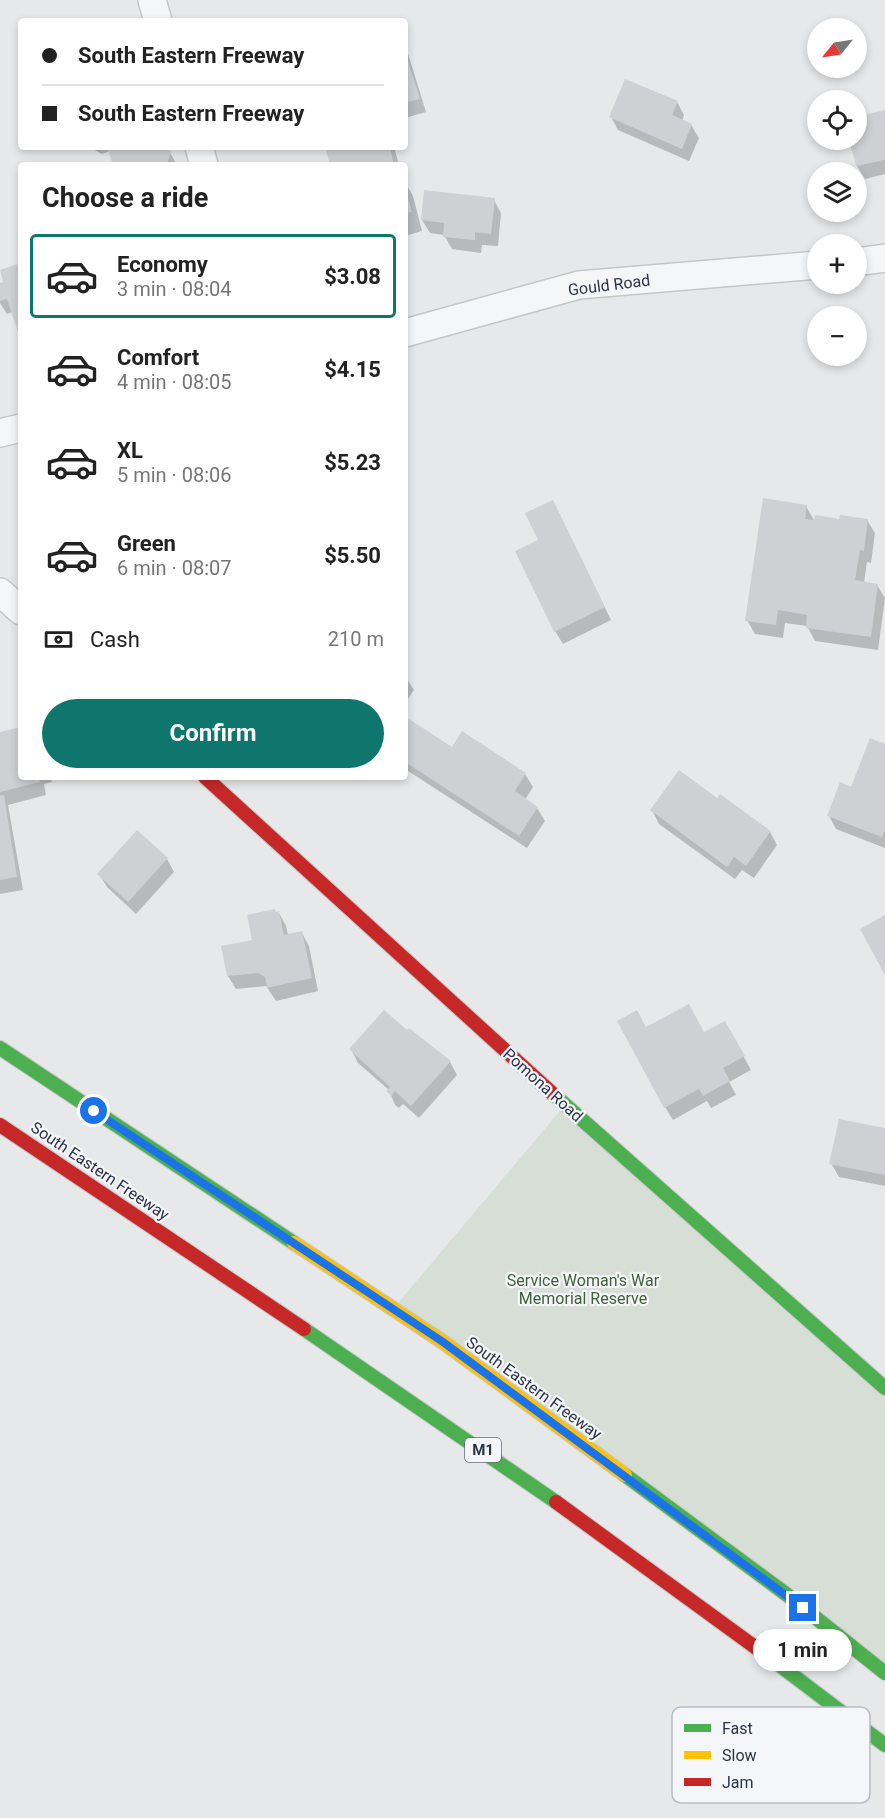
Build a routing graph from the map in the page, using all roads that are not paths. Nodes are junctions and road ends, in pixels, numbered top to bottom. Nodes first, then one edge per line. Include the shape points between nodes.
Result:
1 (152, 0) edge
2 (157, 18) edge
3 (885, 258) edge
4 (867, 260) edge
5 (807, 266) edge
6 (408, 332) edge
7 (18, 429) edge
8 (0, 433) edge
9 (0, 592) edge
10 (18, 608) edge
11 (208, 780) edge
12 (0, 1048) edge
13 (0, 1125) edge
14 (885, 1388) edge
15 (885, 1673) edge
16 (834, 1707) edge
17 (870, 1735) edge
18 (885, 1746) edge

1 - 2 street
3 - 4 street
5 - 6 street, Gould Road via 579,285
7 - 8 street
9 - 10 street
11 - 14 main road, Pomona Road via 489,1037
12 - 15 main road, South Eastern Freeway via 443,1342 786,1594
13 - 16 main road, South Eastern Freeway / M1 via 508,1467
17 - 18 main road, South Eastern Freeway / M1

